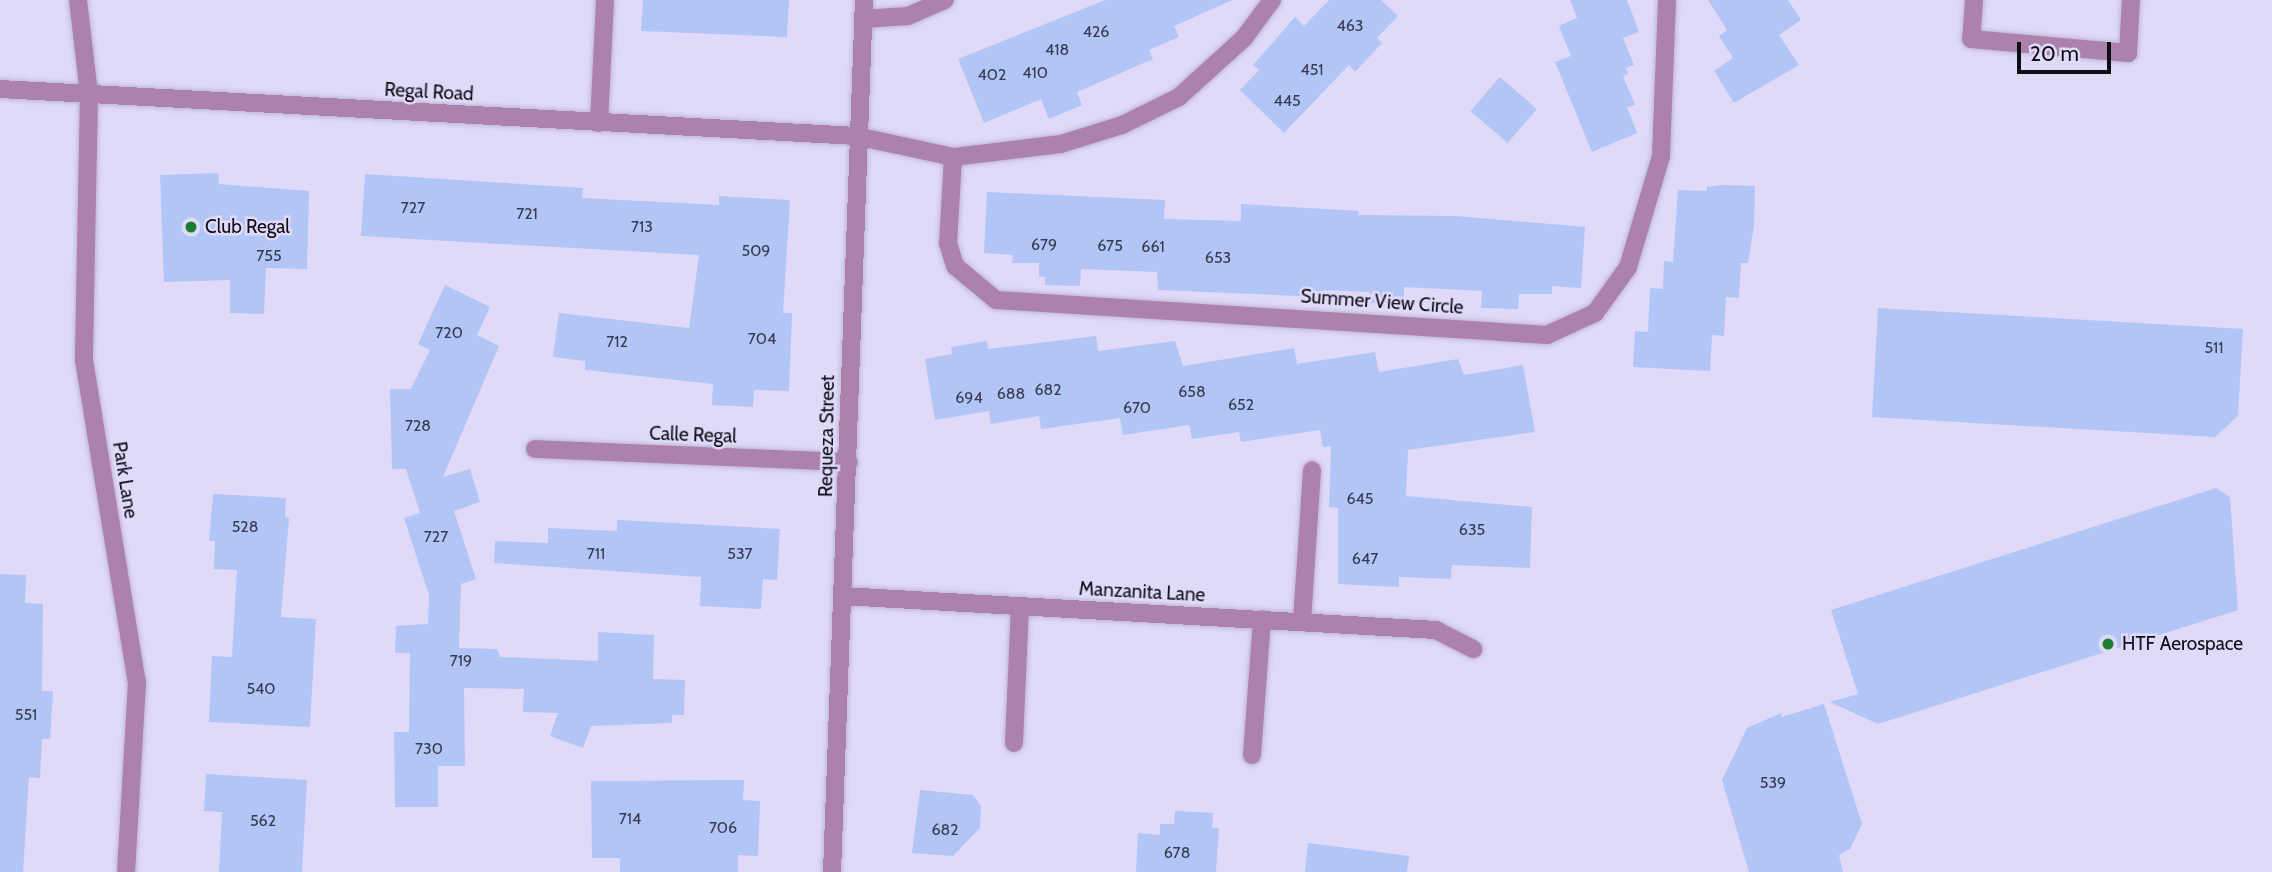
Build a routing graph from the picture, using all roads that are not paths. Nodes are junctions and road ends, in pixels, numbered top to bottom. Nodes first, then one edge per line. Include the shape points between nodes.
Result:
1 (78, 0) edge
2 (605, 0) edge
3 (864, 0) edge
4 (945, 0) edge
5 (1272, 0) edge
6 (1667, 0) edge
7 (1974, 0) edge
8 (2132, 0) edge
9 (863, 19) junction
10 (0, 89) edge
11 (89, 93) junction
12 (598, 123) junction
13 (856, 136) junction
14 (953, 157) junction
15 (535, 449) dead end
16 (849, 462) junction
17 (1312, 470) dead end
18 (843, 596) junction
19 (1020, 606) junction
20 (1262, 619) junction
21 (1301, 621) junction
22 (1473, 649) dead end
23 (1014, 743) dead end
24 (1252, 755) dead end
25 (126, 872) edge
26 (832, 872) edge

1 - 11 street, Park Lane
2 - 12 street
3 - 9 street, Requeza Street
4 - 9 street via 908,16
5 - 14 street via 1244,38 1179,97 1122,125 1061,144
6 - 14 street, Summer View Circle via 1661,156 1628,267 1595,313 1548,335 996,300 955,266 948,243
7 - 8 street via 1971,39 2128,53
9 - 13 street, Requeza Street
10 - 11 street, Regal Road
11 - 12 street, Regal Road
11 - 25 street, Park Lane via 84,360 137,682
12 - 13 street, Regal Road
13 - 14 street
13 - 16 street, Requeza Street
15 - 16 street, Calle Regal
16 - 18 street, Requeza Street
17 - 21 street
18 - 19 street, Manzanita Lane
18 - 26 street, Requeza Street
19 - 20 street, Manzanita Lane
19 - 23 street
20 - 21 street, Manzanita Lane
20 - 24 street
21 - 22 street, Manzanita Lane via 1436,630

